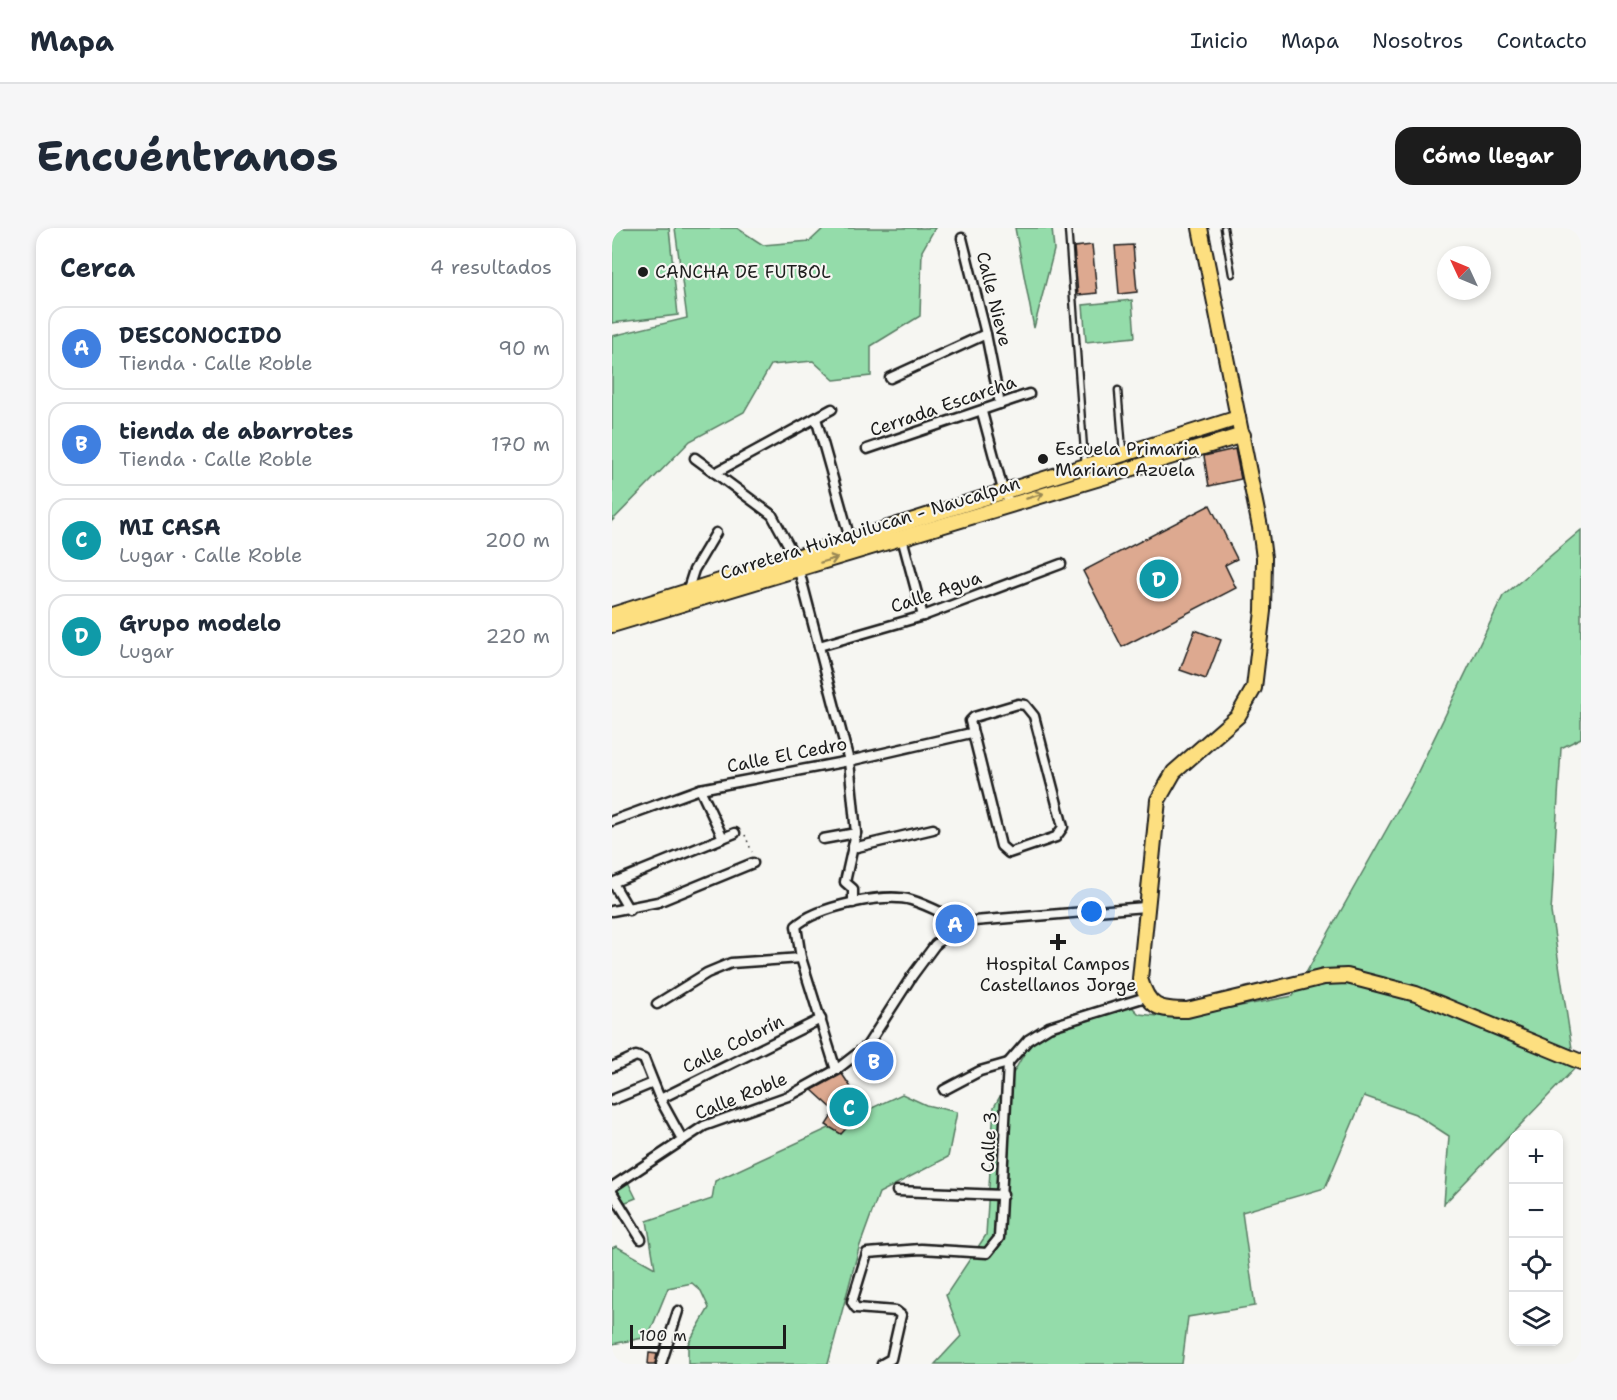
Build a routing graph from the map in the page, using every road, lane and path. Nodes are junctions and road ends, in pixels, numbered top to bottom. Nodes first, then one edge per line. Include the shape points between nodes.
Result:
1 (1068, 228) edge
2 (1200, 228) edge
3 (1224, 228) edge
4 (962, 238) dead end
5 (1232, 274) dead end
6 (986, 334) junction
7 (890, 378) dead end
8 (1119, 390) dead end
9 (1029, 394) dead end
10 (1000, 404) junction
11 (832, 409) dead end
12 (982, 412) junction
13 (816, 418) junction
14 (1238, 418) junction
15 (1243, 435) junction
16 (867, 449) dead end
17 (1123, 454) junction
18 (695, 458) dead end
19 (1085, 466) junction
20 (715, 473) junction
21 (1003, 490) junction
22 (1010, 503) junction
23 (716, 533) dead end
24 (902, 538) junction
25 (850, 539) junction
26 (797, 564) junction
27 (1061, 564) dead end
28 (687, 592) junction
29 (612, 615) edge
30 (923, 616) junction
31 (612, 625) edge
32 (819, 646) junction
33 (971, 733) junction
34 (849, 761) junction
35 (700, 789) junction
36 (612, 821) edge
37 (933, 829) dead end
38 (735, 833) joint
39 (856, 833) junction
40 (723, 838) junction
41 (823, 838) dead end
42 (853, 848) junction
43 (753, 863) joint
44 (612, 883) edge
45 (852, 903) junction
46 (1145, 907) junction
47 (629, 910) junction
48 (612, 911) edge
49 (962, 922) junction
50 (801, 958) junction
51 (1146, 997) junction
52 (657, 1004) dead end
53 (821, 1019) junction
54 (1581, 1062) edge
55 (1008, 1063) junction
56 (612, 1067) edge
57 (836, 1070) junction
58 (653, 1083) junction
59 (944, 1090) dead end
60 (660, 1099) junction
61 (612, 1100) edge
62 (682, 1139) junction
63 (612, 1189) edge
64 (897, 1191) dead end
65 (1003, 1195) junction
66 (641, 1239) dead end
67 (678, 1311) dead end
68 (661, 1364) edge
69 (882, 1364) edge

1 - 19 lane
2 - 14 main road
3 - 5 lane
4 - 6 street, Calle Nieve
6 - 7 street
6 - 10 street, Calle Nieve
8 - 17 lane
9 - 10 street, Cerrada Escarcha
10 - 12 street, Cerrada Escarcha
11 - 13 street
12 - 16 street, Cerrada Escarcha
12 - 21 street
13 - 20 street
13 - 25 street
14 - 15 main road
14 - 17 main road, Carretera Huixquilucan - Naucalpan
22 -> 15 main road, Carretera Huixquilucan - Naucalpan
15 - 46 main road via 1264,558 1263,611 1254,688 1238,716 1174,772 1165,785 1158,800
17 - 19 main road, Carretera Huixquilucan - Naucalpan
18 - 20 street
19 - 21 main road, Carretera Huixquilucan - Naucalpan
20 - 26 street via 772,515
21 - 22 street
21 - 25 main road, Carretera Huixquilucan - Naucalpan
22 - 24 main road, Carretera Huixquilucan - Naucalpan
23 - 28 street via 694,570
26 -> 24 main road, Carretera Huixquilucan - Naucalpan
24 - 30 street
25 - 26 main road, Carretera Huixquilucan - Naucalpan
26 - 28 main road, Carretera Huixquilucan - Naucalpan
26 - 31 main road, Carretera Huixquilucan - Naucalpan
26 - 32 street
27 - 30 street, Calle Agua
28 - 29 main road, Carretera Huixquilucan - Naucalpan
30 - 32 street, Calle Agua
32 - 34 street
33 - 33 street via 1003,850 1009,853 1062,832 1064,822 1030,710 1018,704 974,717 970,721
33 - 34 street, Calle El Cedro
34 - 35 street, Calle El Cedro
34 - 39 street
35 - 36 street, Calle El Cedro
35 - 40 street
37 - 42 street
38 - 40 street
38 - 43 path via 744,832 755,858
39 - 41 street
39 - 42 street
40 - 44 street
42 - 45 street via 845,882 853,889
43 - 47 street
44 - 47 street
45 - 49 street via 895,897
45 - 50 street via 818,913 796,926
46 - 49 street
46 - 51 main road via 1140,979
47 - 48 street
49 - 57 street, Calle Roble via 935,945 867,1046
50 - 52 street via 731,963
50 - 53 street
51 - 54 main road via 1165,1010 1186,1010 1324,977 1347,976 1416,994
51 - 55 street via 1049,1027 1028,1040
53 - 57 street
53 - 60 street, Calle Colorín
55 - 59 street via 980,1071
55 - 65 street, Calle 3
56 - 58 street via 636,1056 644,1059
57 - 62 street, Calle Roble via 791,1095 714,1120
58 - 60 street
58 - 61 street
60 - 62 street
62 - 63 street, Calle Roble
63 - 66 street
64 - 65 street
65 - 69 street, Calle 3 via 999,1238 987,1253 921,1249 867,1253 853,1305 901,1315 891,1359
67 - 68 street

